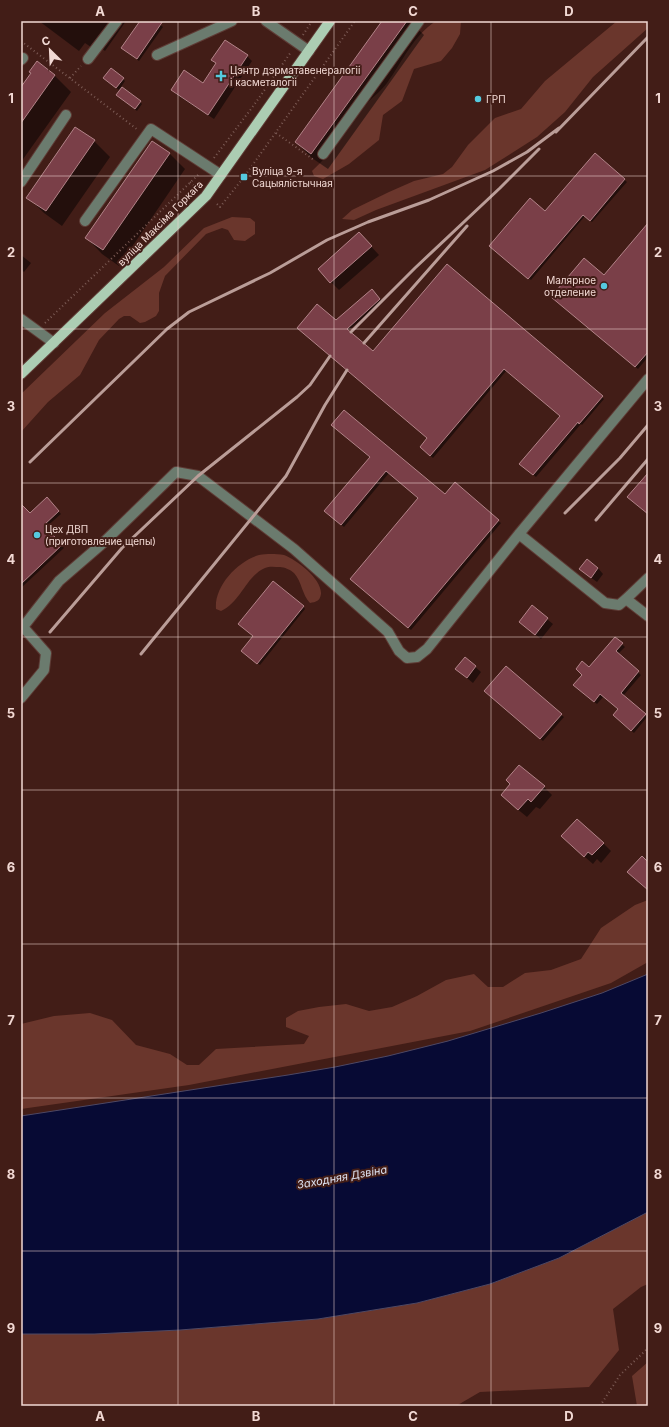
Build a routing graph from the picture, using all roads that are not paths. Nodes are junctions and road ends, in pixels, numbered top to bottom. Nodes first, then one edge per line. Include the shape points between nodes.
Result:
1 (117, 21) edge
2 (232, 21) edge
3 (266, 21) edge
4 (332, 21) edge
5 (419, 21) edge
6 (309, 52) junction
7 (157, 55) dead end
8 (88, 59) road end
9 (66, 115) dead end
10 (323, 154) road end
11 (221, 175) junction
12 (21, 182) edge
13 (85, 221) dead end
14 (21, 319) edge
15 (54, 343) junction
16 (21, 374) edge
17 (648, 379) edge
18 (519, 534) junction
19 (648, 578) edge
20 (626, 599) junction
21 (648, 616) edge
22 (22, 626) edge
23 (21, 698) edge

1 - 8 street
2 - 7 street
3 - 6 street
4 - 6 main road, вуліца Максіма Горкага
5 - 10 street
6 - 11 main road, вуліца Максіма Горкага
9 - 12 street
11 - 13 street via 151,129
11 - 15 main road, вуліца Максіма Горкага via 206,196
14 - 15 street
15 - 16 main road, вуліца Максіма Горкага
17 - 18 street
18 - 20 street via 605,603 619,605
18 - 22 street via 427,649 417,657 406,658 388,632 294,549 198,476 176,472 104,543 59,581
19 - 20 street
20 - 21 street
22 - 23 street via 46,653 44,670

